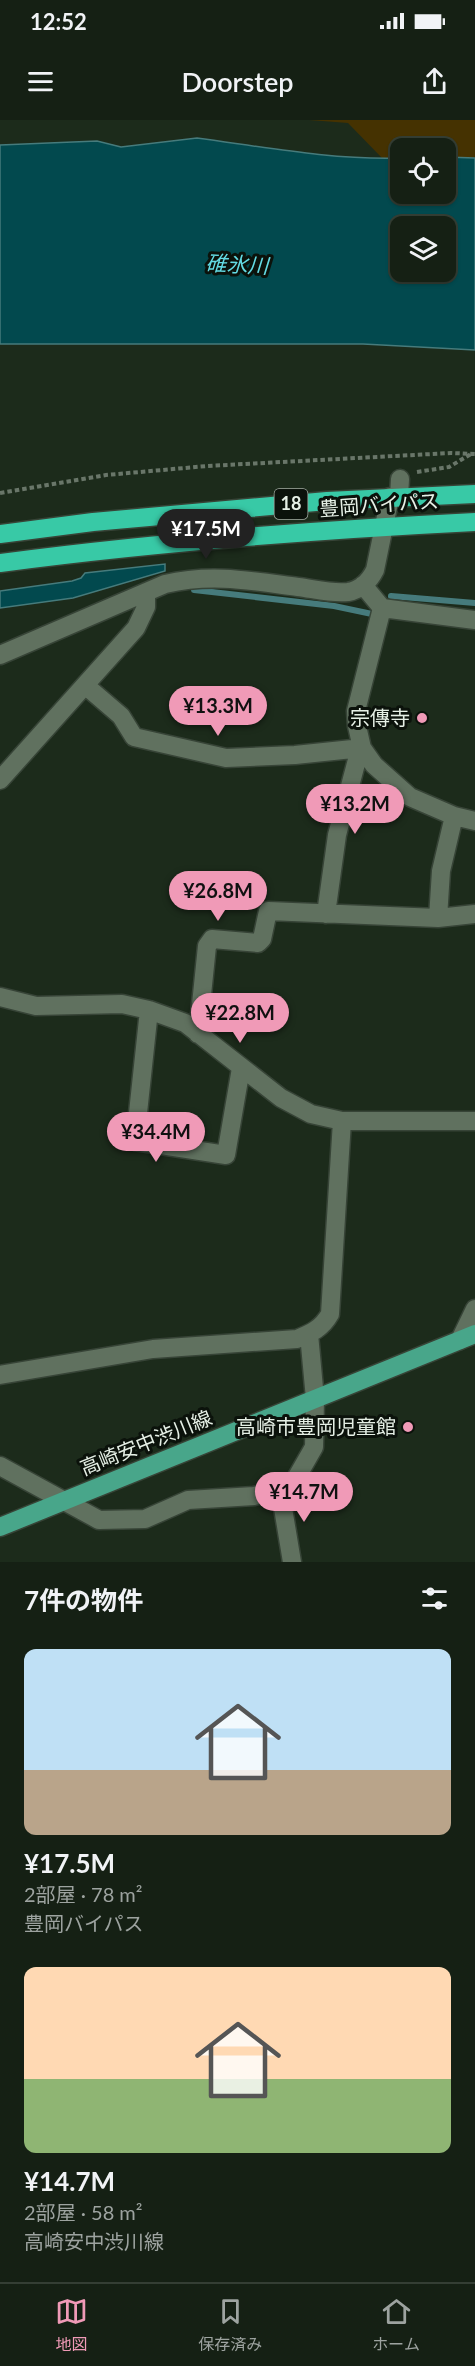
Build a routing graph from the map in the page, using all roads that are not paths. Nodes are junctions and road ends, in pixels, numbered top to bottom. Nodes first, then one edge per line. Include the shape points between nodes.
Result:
1 (396, 491) junction
2 (475, 494) edge
3 (475, 522) edge
4 (384, 526) junction
5 (0, 534) edge
6 (0, 563) edge
7 (363, 585) junction
8 (146, 592) junction
9 (382, 608) junction
10 (475, 620) edge
11 (0, 655) edge
12 (86, 686) junction
13 (362, 748) junction
14 (0, 780) edge
15 (454, 816) junction
16 (475, 821) edge
17 (326, 914) junction
18 (475, 914) edge
19 (438, 918) junction
20 (0, 997) edge
21 (149, 1010) junction
22 (198, 1034) junction
23 (241, 1068) junction
24 (342, 1121) junction
25 (475, 1121) edge
26 (475, 1309) edge
27 (309, 1334) junction
28 (468, 1337) edge
29 (0, 1375) edge
30 (315, 1399) junction
31 (0, 1466) edge
32 (280, 1490) junction
33 (64, 1501) junction
34 (0, 1527) edge
35 (292, 1562) edge

1 - 2 highway, 豊岡バイパス / 18
1 - 4 street
1 - 5 highway, 豊岡バイパス / 18
3 - 4 highway, 豊岡バイパス / 18
4 - 6 highway, 豊岡バイパス / 18 via 184,541
4 - 7 street via 375,570
7 - 8 street via 350,592 339,592 249,580 191,578
7 - 9 street
8 - 11 street
8 - 12 street via 146,607 136,628
9 - 10 street
9 - 13 street via 356,711
12 - 13 street via 121,716 134,737 226,758
12 - 14 street
13 - 15 street via 374,765 410,797
13 - 17 street via 337,835
15 - 16 street
15 - 19 street via 441,871
17 - 19 street
17 - 22 street via 268,911 258,943 212,939 207,946
18 - 19 street
20 - 21 street via 36,1006 122,1004
21 - 22 street via 185,1023
21 - 23 street via 135,1142 226,1155
22 - 23 street
23 - 24 street via 297,1107
24 - 25 street
24 - 27 street via 330,1314 324,1324
26 - 28 street
27 - 29 street via 297,1339 153,1349
27 - 30 street
28 - 30 main road, 高崎安中渋川線
30 - 32 street via 314,1447 294,1482
30 - 33 main road, 高崎安中渋川線
31 - 33 street
32 - 33 street via 254,1496 188,1500 145,1519 99,1520
32 - 35 street
33 - 34 main road, 高崎安中渋川線

